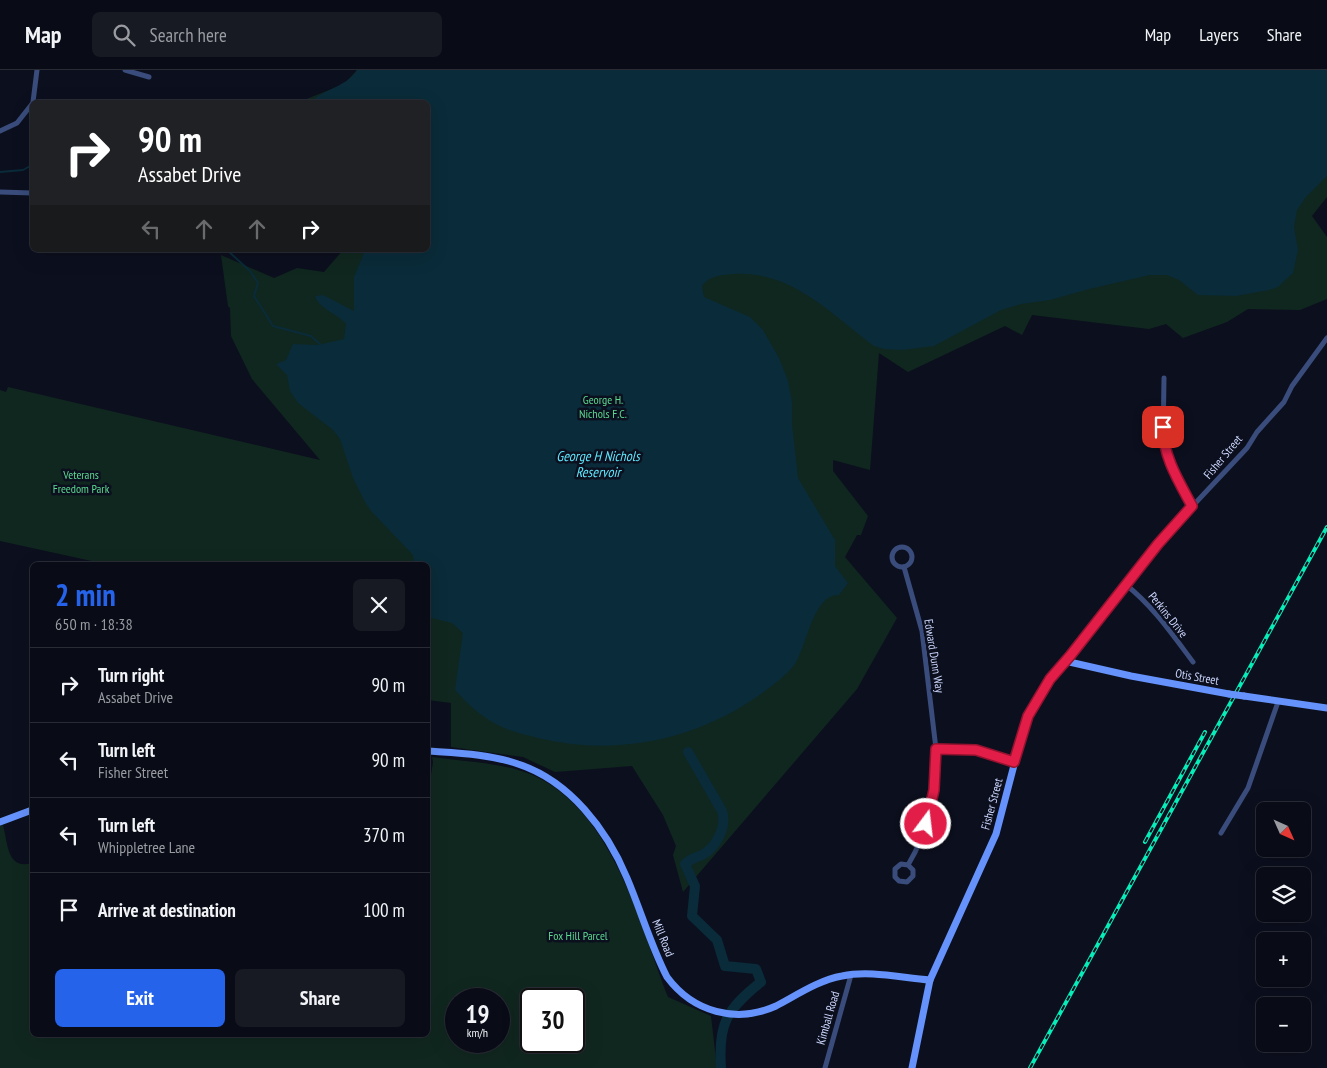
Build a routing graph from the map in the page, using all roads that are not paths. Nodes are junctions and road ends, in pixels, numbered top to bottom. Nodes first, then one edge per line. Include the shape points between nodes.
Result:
1 (37, 70) edge
2 (125, 70) edge
3 (150, 77) dead end
4 (33, 100) edge
5 (30, 106) edge
6 (0, 132) edge
7 (0, 192) edge
8 (30, 193) edge
9 (1327, 338) edge
10 (1164, 378) dead end
11 (1192, 506) junction
12 (904, 566) dead end
13 (1125, 584) junction
14 (1065, 661) junction
15 (1193, 662) dead end
16 (1278, 702) junction
17 (1327, 708) edge
18 (936, 749) junction
19 (430, 751) edge
20 (1014, 762) junction
21 (30, 811) edge
22 (0, 822) edge
23 (1221, 833) dead end
24 (908, 864) dead end
25 (851, 974) junction
26 (930, 980) junction
27 (825, 1068) edge
28 (912, 1068) edge

1 - 4 street
2 - 3 street
5 - 6 street via 16,122
7 - 8 street
9 - 11 street, Fisher Street via 1284,402 1219,481
10 - 11 street via 1163,443
11 - 13 street, Fisher Street
12 - 18 street, Edward Dunn Way via 922,632
13 - 14 street, Fisher Street
13 - 15 street, Perkins Drive via 1156,612
14 - 16 main road, Otis Street, bridge
14 - 20 main road, Fisher Street via 1031,710
16 - 17 main road, Otis Street
16 - 23 street via 1248,788
18 - 20 street via 976,750
18 - 24 street, Edward Dunn Way via 930,812
19 - 25 main road, Mill Road via 518,764 547,778 576,801 598,825 617,856 667,977 700,1006 733,1015 751,1014 829,979
20 - 26 main road, Fisher Street via 996,834
21 - 22 main road
25 - 26 main road, Mill Road
25 - 27 street, Kimball Road
26 - 28 main road, Fisher Street

